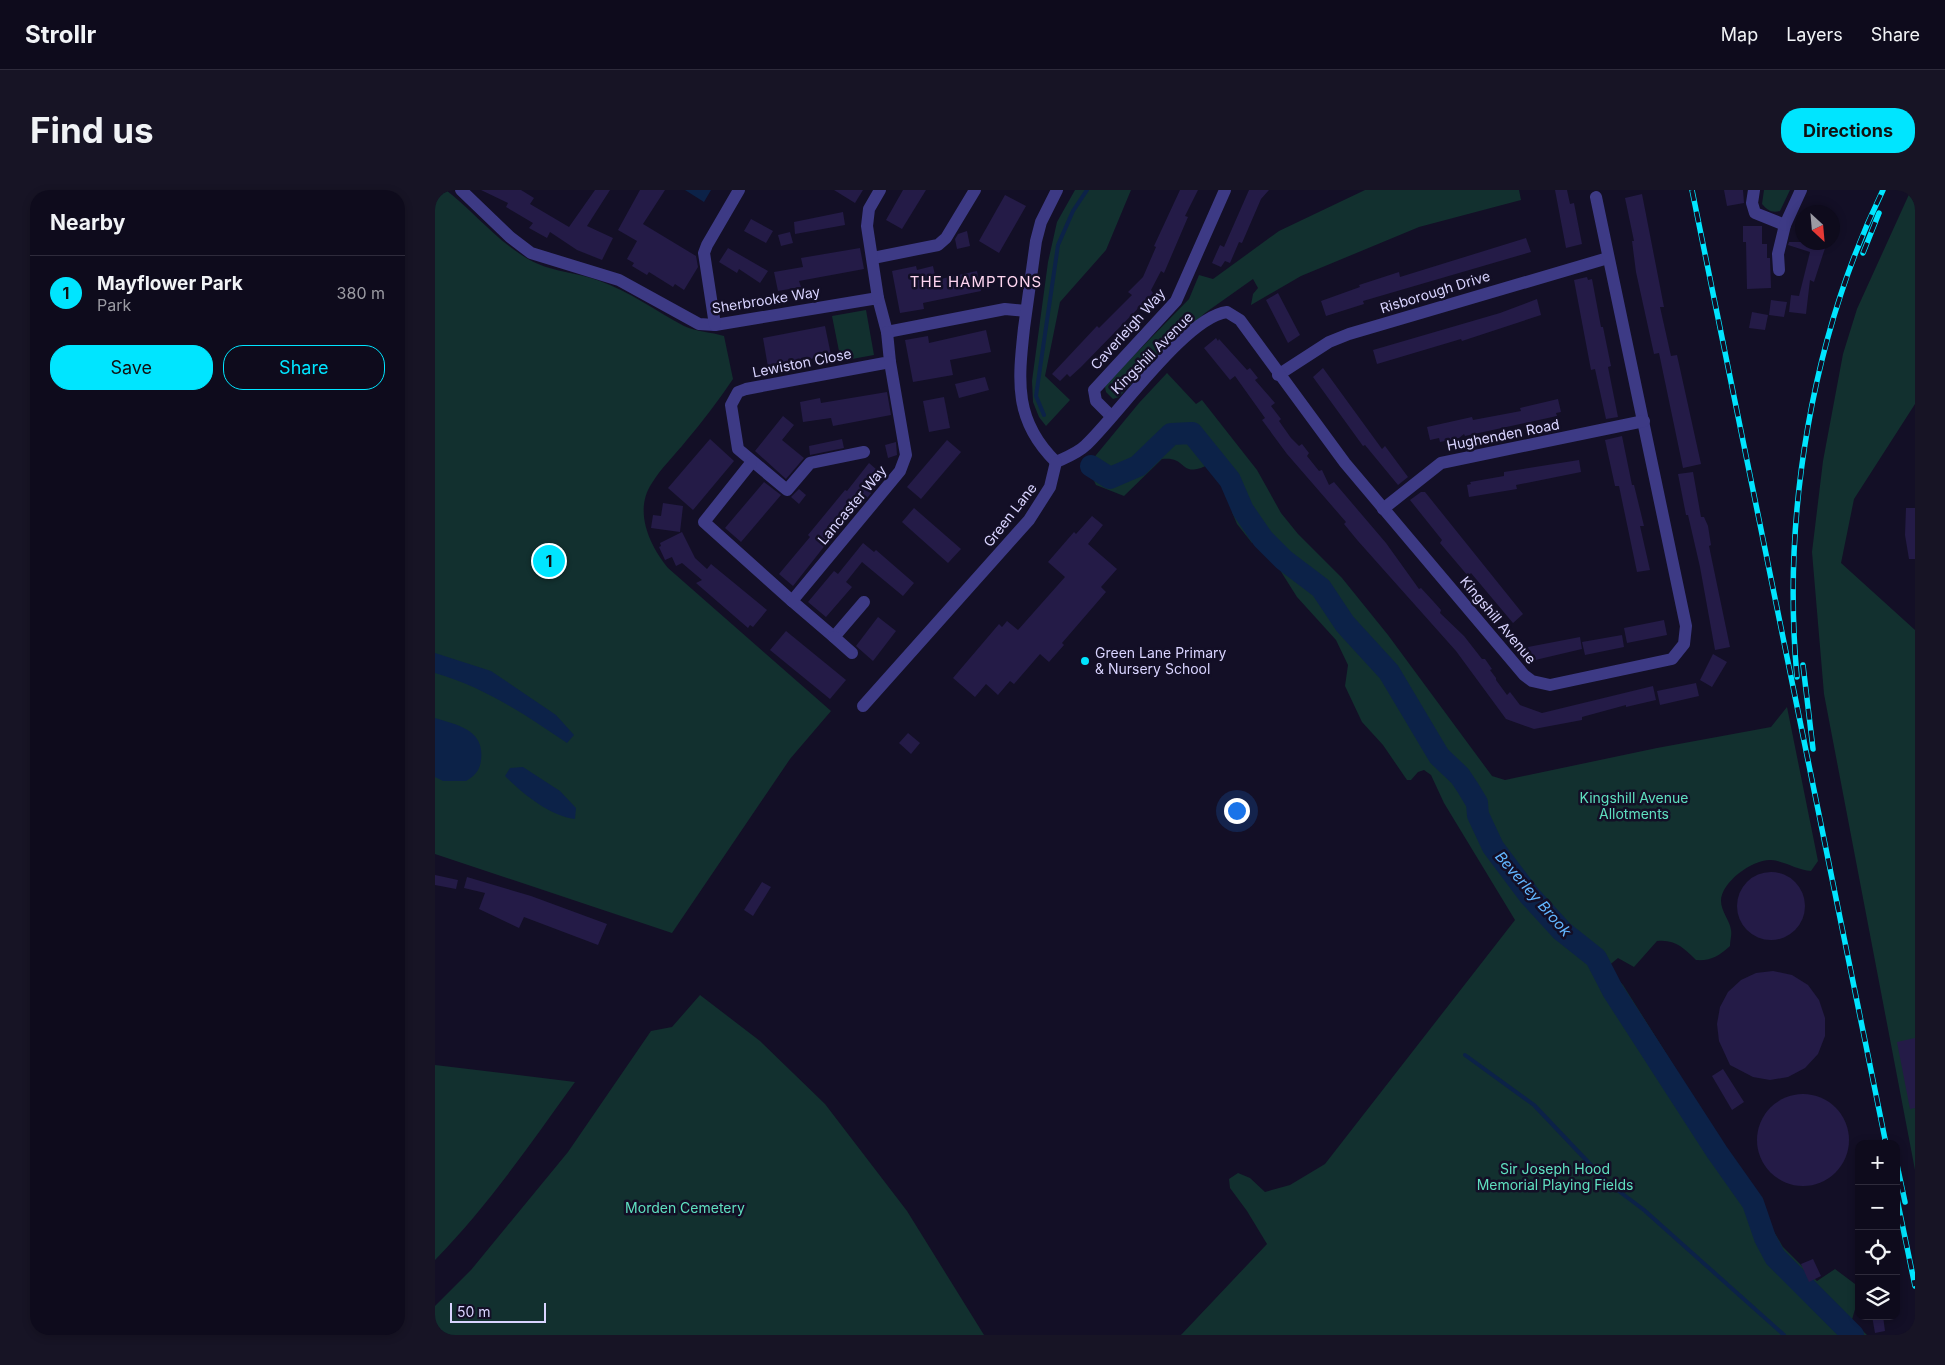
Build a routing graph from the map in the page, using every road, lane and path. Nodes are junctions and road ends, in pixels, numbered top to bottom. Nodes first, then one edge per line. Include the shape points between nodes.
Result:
1 (461, 190) edge
2 (739, 190) edge
3 (880, 190) edge
4 (975, 190) edge
5 (1057, 190) edge
6 (1225, 190) edge
7 (1754, 190) edge
8 (1801, 190) edge
9 (1596, 197) dead end
10 (1785, 225) junction
11 (873, 258) junction
12 (1608, 258) junction
13 (1779, 270) dead end
14 (879, 298) junction
15 (1026, 311) junction
16 (715, 325) junction
17 (887, 332) junction
18 (890, 362) junction
19 (1278, 374) junction
20 (1111, 416) junction
21 (1644, 421) junction
22 (864, 452) dead end
23 (751, 462) junction
24 (1056, 462) junction
25 (1383, 509) junction
26 (792, 601) junction
27 (864, 602) dead end
28 (834, 637) junction
29 (852, 653) dead end
30 (863, 706) dead end

1 - 16 street, Sherbrooke Way via 531,253 619,280 699,324
2 - 16 street via 705,253
3 - 11 street via 869,209 867,226
4 - 11 street via 946,238 938,245
5 - 15 street via 1041,222 1036,241
6 - 20 street, Caverleigh Way via 1176,301 1094,390 1096,401
7 - 10 street via 1752,203 1755,213
8 - 10 street
9 - 12 street, Kingshill Avenue
10 - 13 street via 1778,254
11 - 14 street
12 - 19 street, Risborough Drive via 1349,334 1329,342
12 - 21 street, Kingshill Avenue
14 - 16 street, Sherbrooke Way
14 - 17 street
15 - 17 street via 1005,309
15 - 24 street via 1019,374 1023,410 1037,440
17 - 18 street
18 - 23 street, Lewiston Close via 738,392 731,405 738,449
18 - 26 street, Lancaster Way via 906,455 900,472
19 - 20 street, Kingshill Avenue via 1240,320 1232,314 1220,313 1187,336
19 - 25 street, Kingshill Avenue
20 - 24 street via 1085,446
21 - 25 street, Hughenden Road via 1441,463
21 - 25 street, Kingshill Avenue via 1686,626 1684,644 1678,653 1664,662 1550,686 1532,681 1523,675
22 - 23 street, Lewiston Close via 810,463 787,490
23 - 26 street via 704,522
24 - 30 street, Green Lane via 1050,487 1029,520
26 - 28 street
27 - 28 street
28 - 29 street

